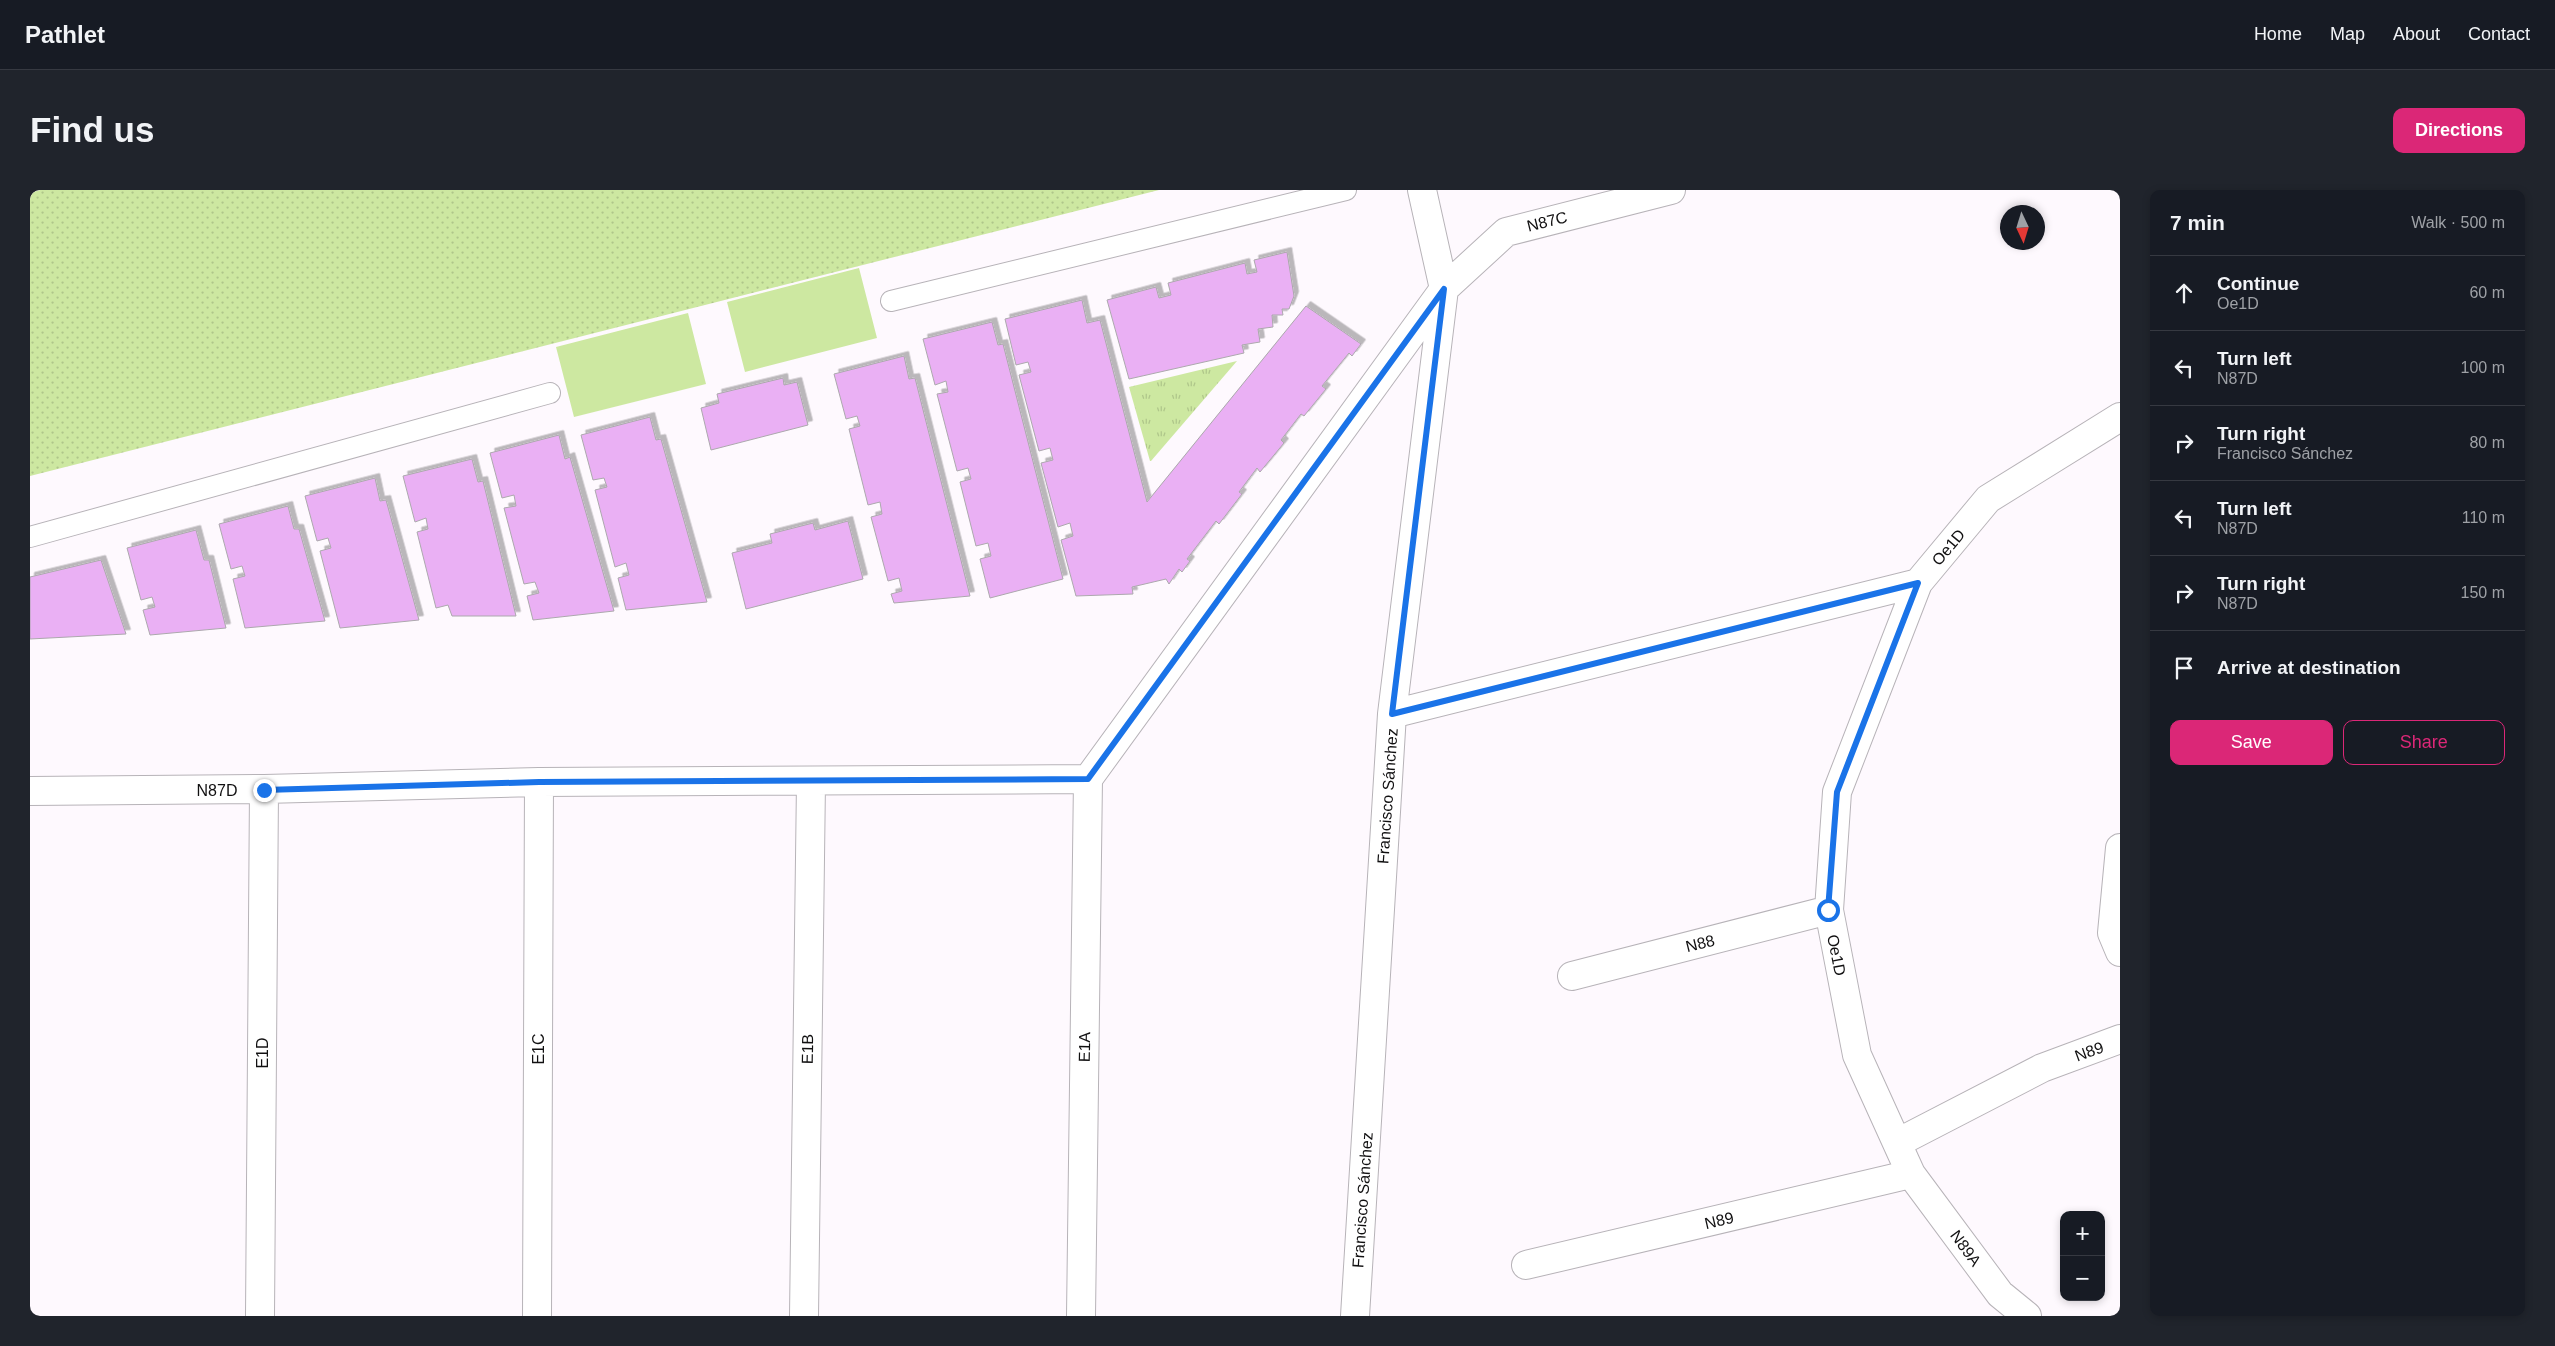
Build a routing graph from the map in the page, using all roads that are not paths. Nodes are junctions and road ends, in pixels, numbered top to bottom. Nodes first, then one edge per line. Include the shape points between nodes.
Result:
1 (1346, 190) edge
2 (1422, 190) edge
3 (1671, 190) edge
4 (1444, 289) junction
5 (891, 301) dead end
6 (550, 394) dead end
7 (2120, 418) edge
8 (30, 537) edge
9 (1918, 583) junction
10 (1392, 714) junction
11 (1088, 779) junction
12 (539, 782) junction
13 (811, 782) junction
14 (264, 790) junction
15 (30, 791) edge
16 (2120, 848) edge
17 (1828, 910) junction
18 (2120, 952) edge
19 (1572, 976) dead end
20 (2120, 1039) edge
21 (1897, 1143) junction
22 (1911, 1174) junction
23 (1526, 1265) dead end
24 (260, 1316) edge
25 (537, 1316) edge
26 (804, 1316) edge
27 (1081, 1316) edge
28 (1355, 1316) edge
29 (2027, 1316) edge

1 - 5 lane
2 - 4 street, Francisco Sánchez
3 - 4 street, N87C via 1506,232
4 - 10 street, Francisco Sánchez
4 - 11 street
6 - 8 lane
7 - 9 street, Oe1D via 1988,499
9 - 10 street
9 - 17 street, Oe1D via 1837,792
10 - 28 street, Francisco Sánchez
11 - 13 street, N87D
11 - 27 street, E1A
12 - 13 street, N87D
12 - 14 street, N87D
12 - 25 street, E1C
13 - 26 street, E1B
14 - 15 street, N87D
14 - 24 street, E1D
16 - 18 street via 2112,933
17 - 19 street, N88
17 - 21 street, Oe1D via 1857,1055
20 - 21 street, N89 via 2042,1068
21 - 22 street, Oe1D
22 - 23 street, N89
22 - 29 street, N89A via 2000,1294

